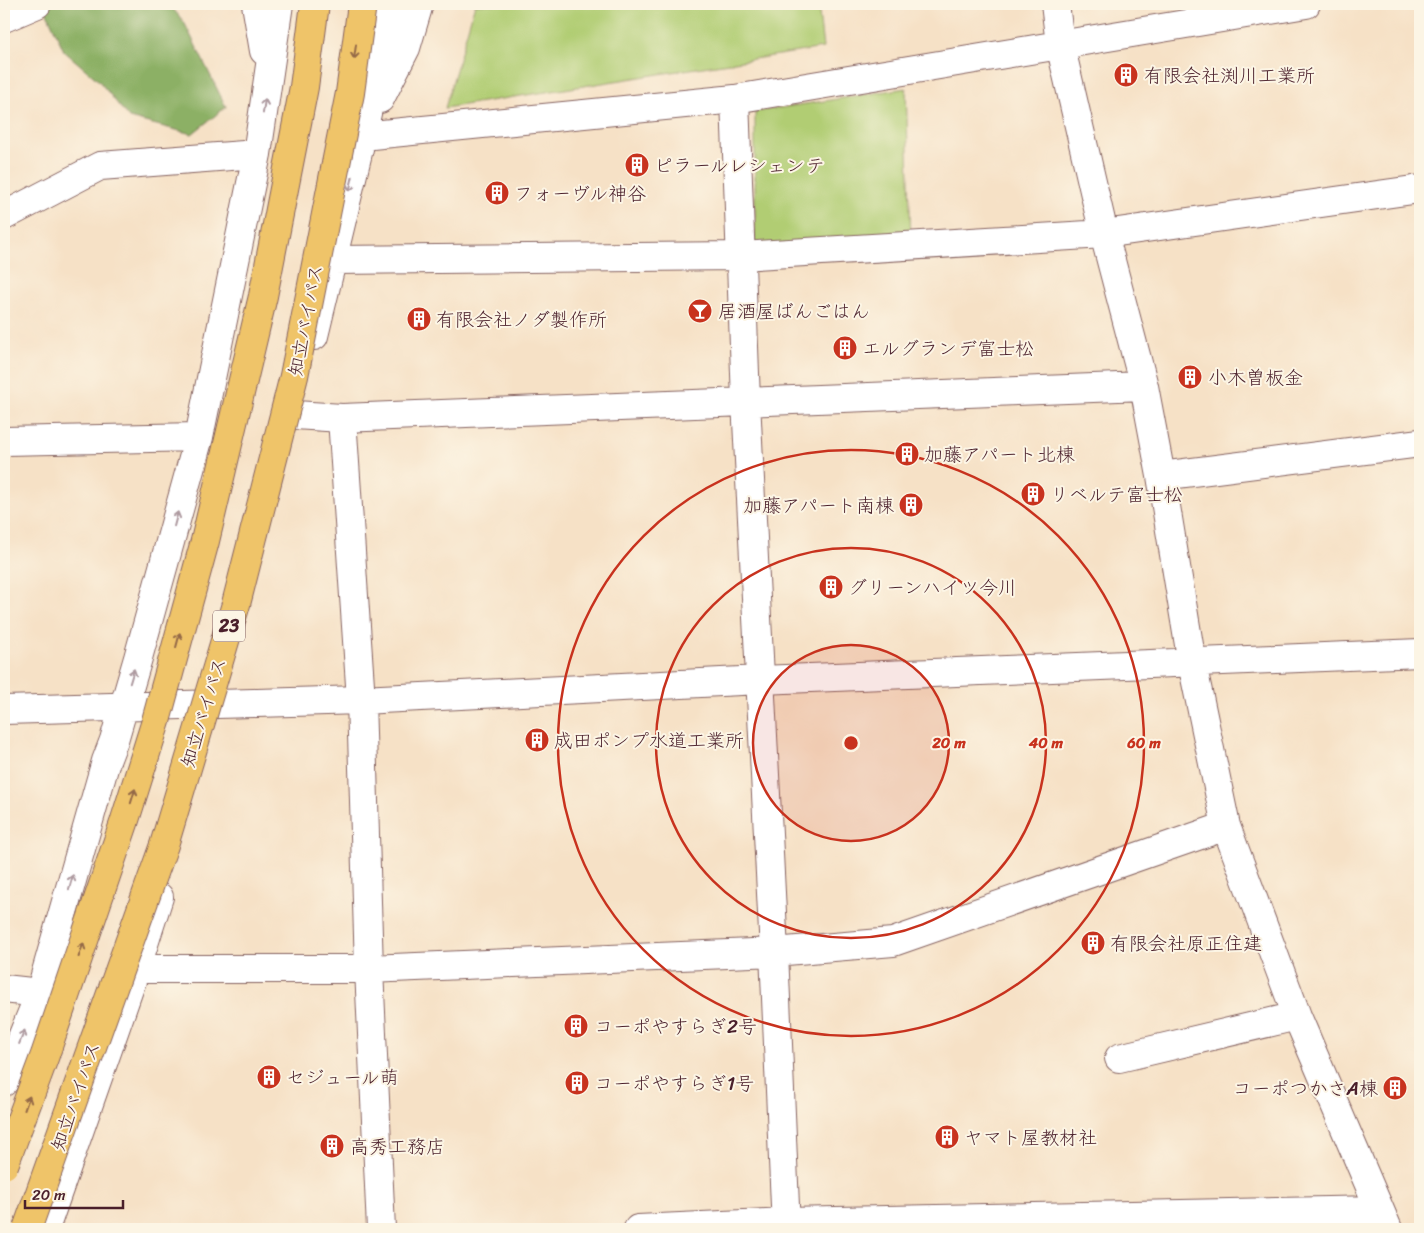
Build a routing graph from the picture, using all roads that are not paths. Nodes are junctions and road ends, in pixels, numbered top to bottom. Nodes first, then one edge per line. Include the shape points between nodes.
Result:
1 (36, 4) edge
2 (256, 4) edge
3 (279, 4) edge
4 (315, 4) edge
5 (362, 4) edge
6 (391, 4) edge
7 (419, 4) edge
8 (1055, 4) edge
9 (1306, 4) edge
10 (4, 18) edge
11 (1060, 44) junction
12 (268, 75) junction
13 (735, 100) junction
14 (362, 136) junction
15 (257, 154) junction
16 (1420, 189) edge
17 (4, 216) edge
18 (1104, 234) junction
19 (741, 256) junction
20 (333, 260) junction
21 (1144, 386) junction
22 (746, 401) junction
23 (295, 415) junction
24 (342, 418) junction
25 (199, 436) junction
26 (4, 442) edge
27 (1420, 443) edge
28 (1161, 476) junction
29 (1420, 653) edge
30 (1192, 663) junction
31 (761, 680) junction
32 (361, 700) junction
33 (219, 705) junction
34 (123, 708) junction
35 (4, 710) edge
36 (1226, 826) junction
37 (774, 952) junction
38 (136, 969) junction
39 (369, 969) junction
40 (4, 989) edge
41 (40, 993) junction
42 (1297, 1016) junction
43 (1119, 1058) dead end
44 (4, 1082) edge
45 (4, 1165) edge
46 (1384, 1219) edge
47 (786, 1226) edge
48 (27, 1229) edge
49 (45, 1229) edge
50 (381, 1229) edge
51 (638, 1229) edge

1 - 10 street
2 - 12 street
3 - 12 street
45 -> 4 highway, 23, bridge via 124,823 156,721 205,541 263,296 304,87
5 -> 48 highway, 知立バイパス / 23, bridge via 350,93 294,376 236,604 164,845
6 - 14 street
7 - 14 street via 406,48
8 - 11 street
9 - 11 street
11 - 13 street
11 - 18 street
15 -> 12 street
13 - 14 street
13 - 19 street
14 -> 20 street
15 - 17 street via 100,166
15 - 25 street
16 - 18 street
18 - 19 street
18 - 21 street
19 - 20 street
19 - 22 street
20 - 23 street
21 - 22 street
21 - 28 street
22 - 24 street
22 - 31 street
23 - 24 street
23 - 33 street
24 - 32 street
25 - 26 street
34 -> 25 street
27 - 28 street
28 - 30 street
29 - 30 street
30 - 31 street
30 - 36 street
31 - 32 street
31 - 37 street
32 - 33 street
32 - 39 street
33 - 34 street
33 - 38 street
34 - 35 street
41 -> 34 street
36 - 37 street via 892,942
36 - 42 street
37 - 39 street
37 - 47 street
38 - 39 street
38 - 49 street
39 - 50 street
40 - 41 street
44 -> 41 street
42 - 43 street
42 - 46 street
46 - 47 street
47 - 51 street

